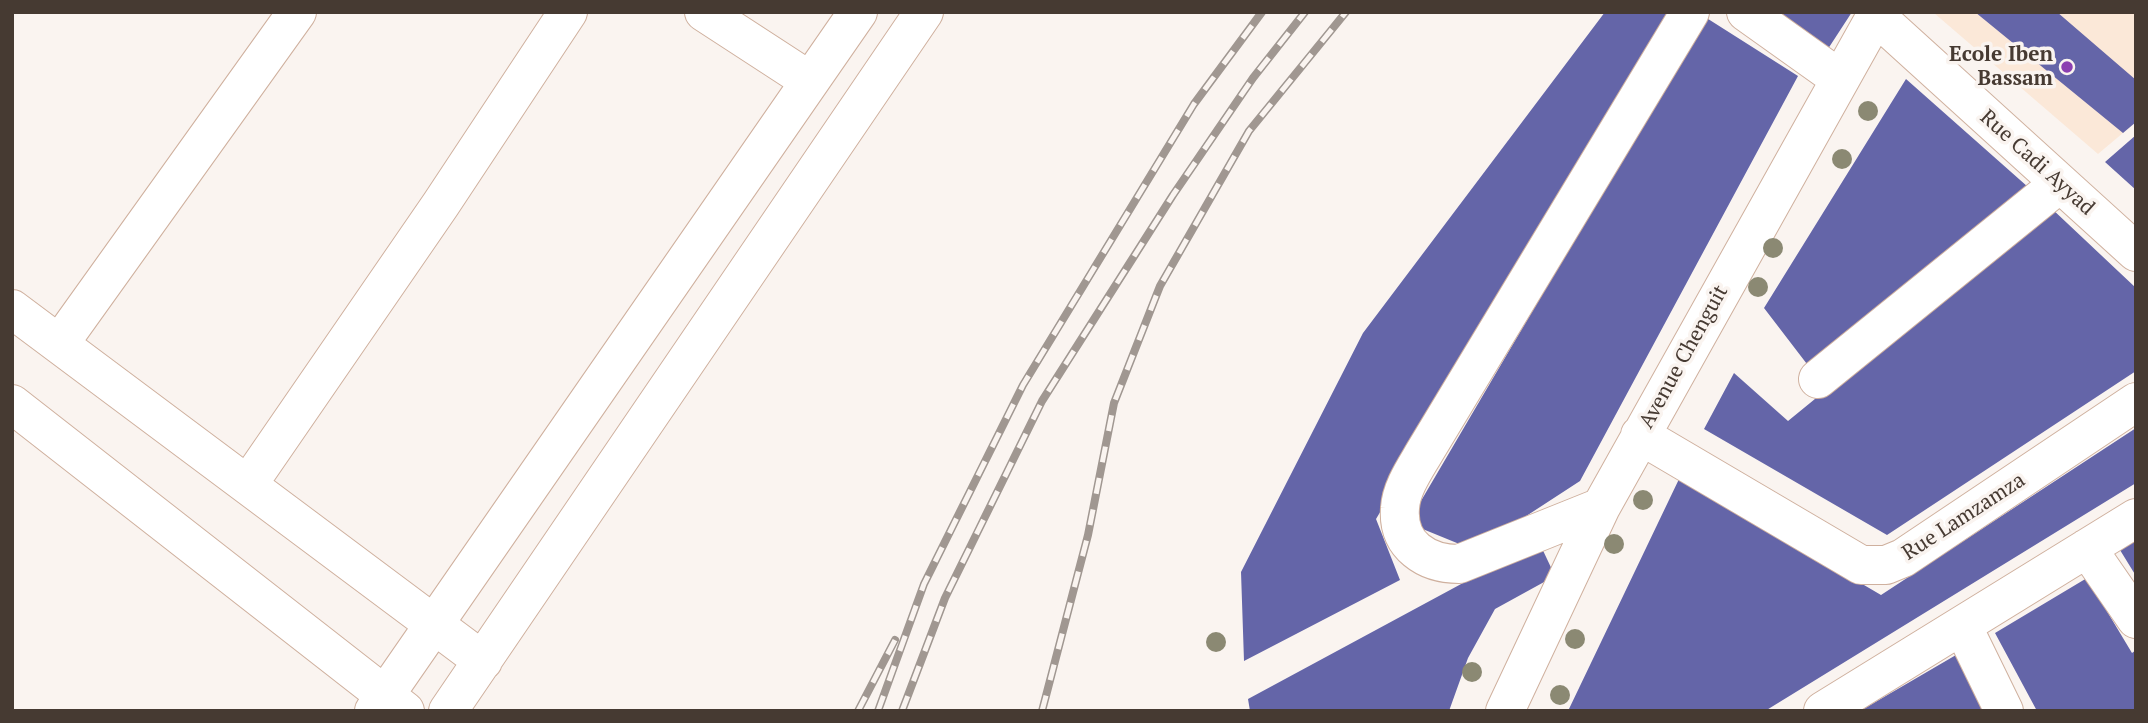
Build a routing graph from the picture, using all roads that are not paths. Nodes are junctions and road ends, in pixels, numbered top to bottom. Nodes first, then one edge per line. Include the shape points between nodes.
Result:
1 (297, 12) edge
2 (568, 12) edge
3 (704, 12) edge
4 (924, 12) edge
5 (1690, 12) edge
6 (1746, 12) edge
7 (1877, 14) edge
8 (844, 17) edge
9 (1840, 79) junction
10 (810, 81) junction
11 (2059, 184) junction
12 (2136, 252) edge
13 (12, 309) edge
14 (60, 343) junction
15 (1818, 379) dead end
16 (2136, 402) edge
17 (12, 404) edge
18 (1640, 435) junction
19 (248, 483) junction
20 (1601, 507) junction
21 (2136, 518) edge
22 (2087, 548) junction
23 (2136, 619) edge
24 (434, 623) junction
25 (1963, 627) junction
26 (483, 661) junction
27 (388, 705) edge
28 (448, 711) edge
29 (1505, 711) edge
30 (1823, 711) edge
31 (2004, 711) edge

1 - 14 street
2 - 19 street
3 - 10 street
4 - 26 street
5 - 20 street via 1424,453 1400,507 1408,541 1424,559 1441,564 1459,564
6 - 9 street
7 - 9 street, Avenue Chenguit
7 - 11 street, Rue Cadi Ayyad
8 - 10 street
9 - 18 street, Avenue Chenguit
10 - 24 street
11 - 12 street, Rue Cadi Ayyad
11 - 15 street
13 - 14 street
14 - 19 street
16 - 18 street, Rue Lamzamza via 1903,558 1872,567 1861,565
17 - 27 street
18 - 20 street, Avenue Chenguit
19 - 24 street
20 - 29 street, Avenue Chenguit
21 - 22 street
22 - 23 street
22 - 25 street
24 - 26 street
24 - 27 street
25 - 30 street
25 - 31 street
26 - 28 street

